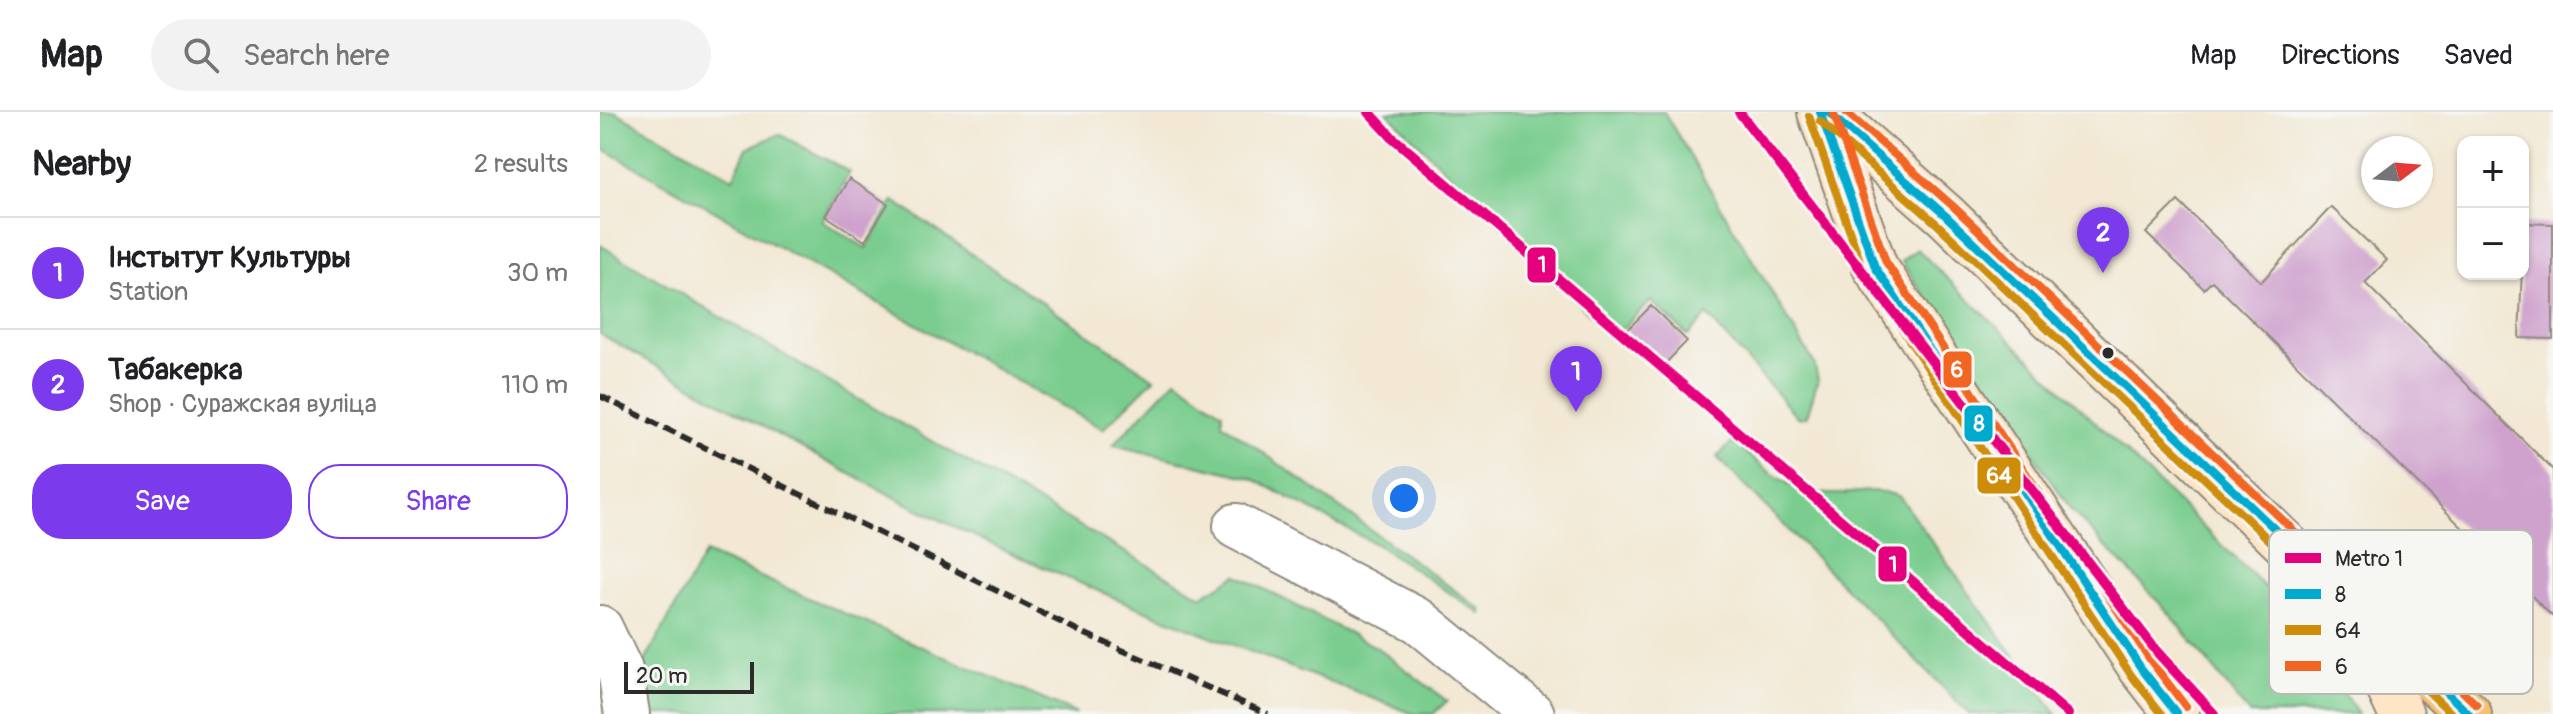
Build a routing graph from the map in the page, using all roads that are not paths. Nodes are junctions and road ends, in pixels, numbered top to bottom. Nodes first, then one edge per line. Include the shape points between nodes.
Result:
1 (1820, 112) edge
2 (1828, 112) edge
3 (1236, 526) dead end
4 (2271, 530) edge
5 (600, 628) edge
6 (2392, 694) edge
7 (2447, 694) edge
8 (627, 714) edge
9 (1532, 714) edge
10 (2177, 714) edge
11 (2401, 714) edge
12 (2469, 714) edge

1 - 10 main road via 1875,267 2039,518
2 - 4 main road via 1946,216
3 - 9 street via 1419,621
5 - 8 street via 620,670
6 - 11 main road
7 - 12 main road

